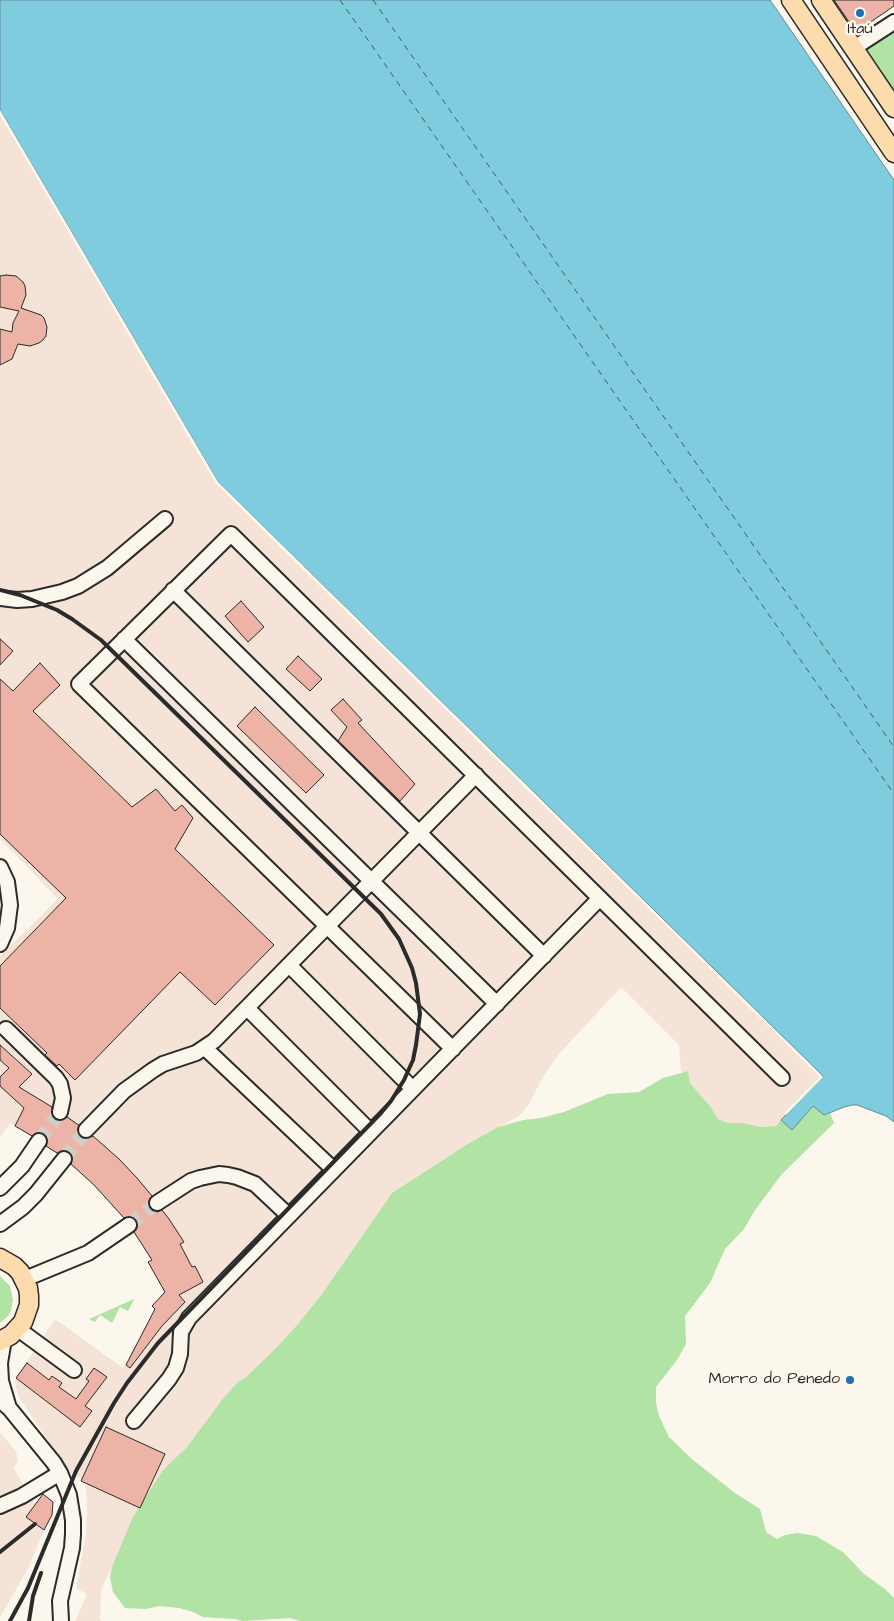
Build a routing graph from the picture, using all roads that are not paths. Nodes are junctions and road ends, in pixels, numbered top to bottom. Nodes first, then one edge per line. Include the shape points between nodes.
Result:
1 (791, 0) edge
2 (821, 0) edge
3 (894, 22) edge
4 (854, 48) junction
5 (894, 108) edge
6 (894, 153) edge
7 (165, 519) dead end
8 (173, 590) junction
9 (0, 598) edge
10 (124, 639) junction
11 (476, 775) junction
12 (419, 833) junction
13 (0, 867) edge
14 (371, 881) junction
15 (600, 898) junction
16 (327, 926) junction
17 (0, 944) edge
18 (544, 956) junction
19 (289, 966) junction
20 (497, 1004) junction
21 (247, 1008) junction
22 (6, 1029) dead end
23 (205, 1048) junction
24 (453, 1049) junction
25 (782, 1078) dead end
26 (413, 1089) junction
27 (60, 1112) tunnel mouth
28 (86, 1130) tunnel mouth
29 (371, 1132) junction
30 (40, 1141) tunnel mouth
31 (64, 1159) tunnel mouth
32 (334, 1170) junction
33 (0, 1188) edge
34 (157, 1203) tunnel mouth
35 (289, 1216) junction
36 (0, 1224) edge
37 (129, 1225) tunnel mouth
38 (0, 1258) edge
39 (24, 1280) junction
40 (18, 1329) junction
41 (2, 1340) edge
42 (74, 1370) dead end
43 (5, 1404) edge
44 (134, 1421) dead end
45 (60, 1473) junction
46 (0, 1506) edge
47 (61, 1621) edge

1 - 6 main road
2 - 4 main road
3 - 4 street
4 - 5 main road
7 - 9 street via 107,568 78,586 31,600
8 - 10 street
8 - 11 street via 230,534
8 - 12 street
10 - 14 street
10 - 16 street via 79,684
11 - 12 street
11 - 15 street
12 - 14 street
12 - 18 street
13 - 17 street via 7,882 10,905 7,928
14 - 16 street
14 - 20 street
15 - 18 street
15 - 25 street
16 - 19 street
16 - 24 street
18 - 20 street
19 - 21 street
19 - 26 street
20 - 24 street
21 - 23 street
21 - 29 street
22 - 27 street via 56,1078 63,1098
23 - 28 street via 153,1070 124,1091
23 - 32 street
24 - 26 street
26 - 29 street
29 - 32 street
30 - 33 street
31 - 36 street via 36,1194
32 - 35 street
34 - 35 street via 191,1181 219,1174 255,1184
35 - 44 street via 185,1322 176,1368
37 - 39 street via 88,1253
38 - 39 main road via 14,1266
39 - 40 main road via 29,1305
40 - 41 main road
40 - 42 street
41 - 43 street via 0,1363
43 - 45 street
45 - 46 street
45 - 47 street via 71,1506 73,1534 60,1601

